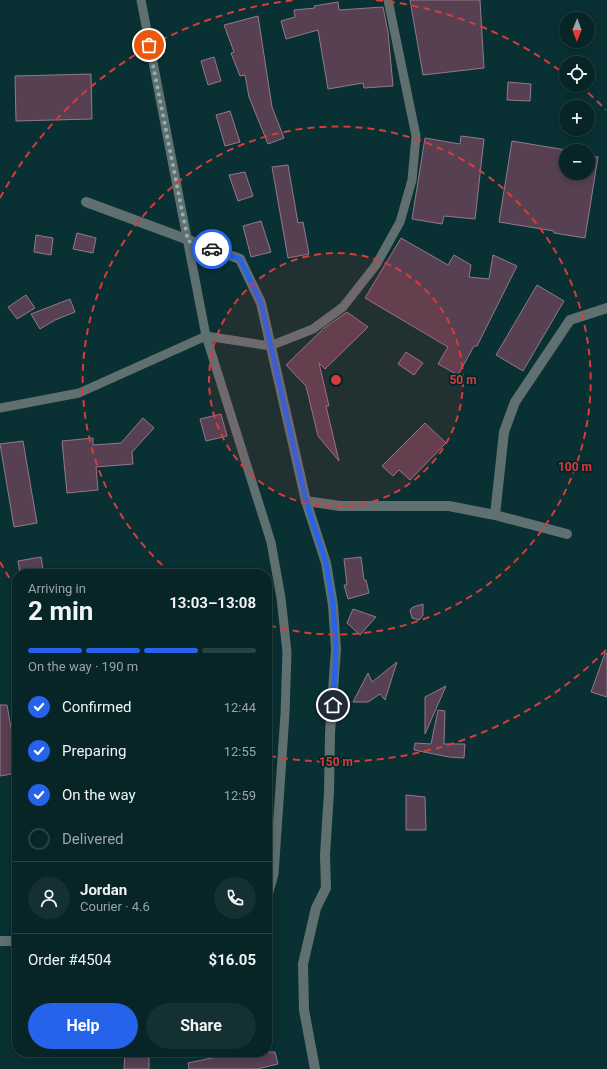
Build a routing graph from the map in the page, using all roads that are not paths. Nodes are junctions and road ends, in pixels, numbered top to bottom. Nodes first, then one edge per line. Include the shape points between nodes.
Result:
1 (141, 0) edge
2 (388, 0) edge
3 (86, 202) dead end
4 (188, 241) junction
5 (240, 259) junction
6 (607, 308) edge
7 (206, 336) junction
8 (270, 346) junction
9 (0, 408) edge
10 (306, 501) junction
11 (495, 515) junction
12 (567, 534) dead end
13 (272, 881) edge
14 (0, 941) edge
15 (12, 942) edge
16 (315, 1069) edge

1 - 4 lane
2 - 8 lane via 416,136 412,180 400,222 376,265 343,307 313,329
3 - 5 street
4 - 5 street
4 - 7 lane
5 - 8 street via 261,303
6 - 11 street via 570,320 515,402 504,432
7 - 8 lane
7 - 9 lane via 79,393
7 - 13 lane via 271,542 284,621 287,652 285,714
8 - 10 street
10 - 11 street via 340,506 449,506
10 - 16 street via 326,563 333,605 336,649 330,733 326,888 316,908 303,964 304,1010
11 - 12 street
14 - 15 street

